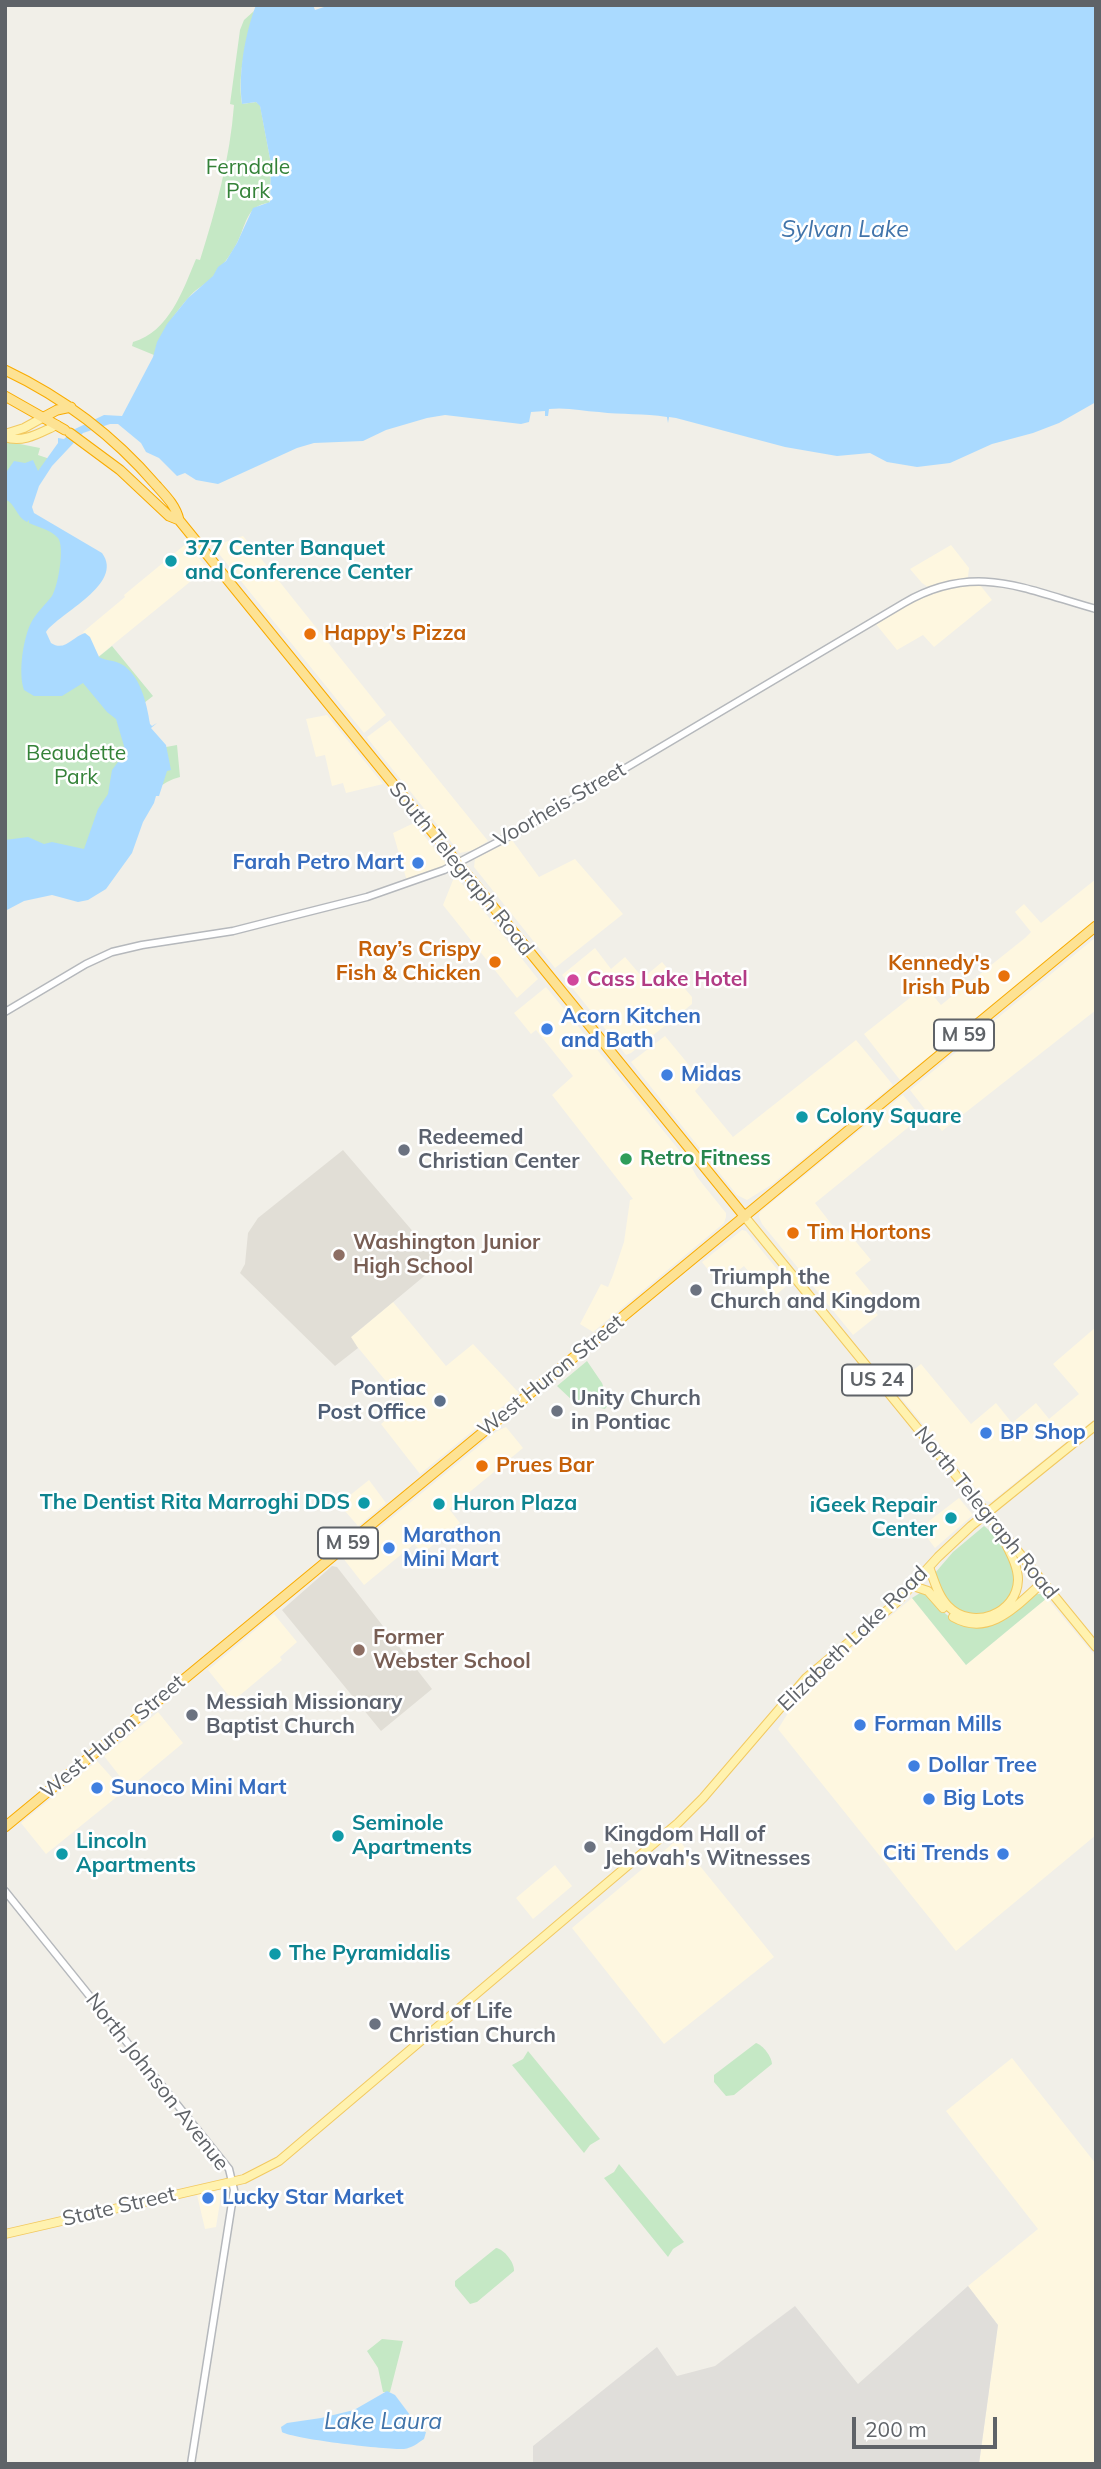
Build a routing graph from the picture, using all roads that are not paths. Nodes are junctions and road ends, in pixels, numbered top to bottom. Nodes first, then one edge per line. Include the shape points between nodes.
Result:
1 (5, 370) edge
2 (5, 396) edge
3 (71, 407) junction
4 (44, 417) junction
5 (67, 432) junction
6 (5, 435) edge
7 (179, 520) junction
8 (1096, 609) edge
9 (456, 863) junction
10 (1096, 926) edge
11 (5, 1012) edge
12 (745, 1217) junction
13 (1096, 1425) edge
14 (986, 1513) junction
15 (999, 1529) junction
16 (929, 1567) junction
17 (1043, 1582) junction
18 (913, 1586) junction
19 (1096, 1647) edge
20 (5, 1827) edge
21 (5, 1891) edge
22 (232, 2181) junction
23 (5, 2234) edge
24 (191, 2464) edge

1 - 3 highway, US 24
2 - 4 highway, US 24
3 - 4 highway
3 - 7 highway, US 24 via 100,428 156,485 177,510
4 - 5 highway, US 24
4 - 6 main road
5 - 6 main road via 17,439
5 - 7 highway, US 24
7 - 9 highway, South Telegraph Road / US 24
8 - 9 street, Voorheis Street via 998,582 969,580 929,590 521,830
9 - 11 street, Voorheis Street via 349,902 238,930 113,952
9 - 12 highway, South Telegraph Road / US 24
10 - 12 highway, West Huron Street / M 59
12 - 14 main road, North Telegraph Road / US 24
12 - 20 highway, West Huron Street / M 59
13 - 14 main road, Elizabeth Lake Road
14 - 15 main road, North Telegraph Road / US 24
14 - 16 main road, Elizabeth Lake Road
15 - 16 main road via 1018,1578 1012,1600 995,1614 977,1619 954,1611 943,1599
15 - 17 main road, North Telegraph Road / US 24
16 - 18 main road, Elizabeth Lake Road
17 - 18 main road via 1000,1618 979,1624 955,1618 928,1591
17 - 19 main road, North Telegraph Road / US 24
18 - 22 main road, Elizabeth Lake Road via 800,1684 678,1823 286,2155 258,2173
21 - 22 street, North Johnson Avenue via 211,2146 229,2169
22 - 23 main road, State Street
22 - 24 street, North Johnson Avenue

